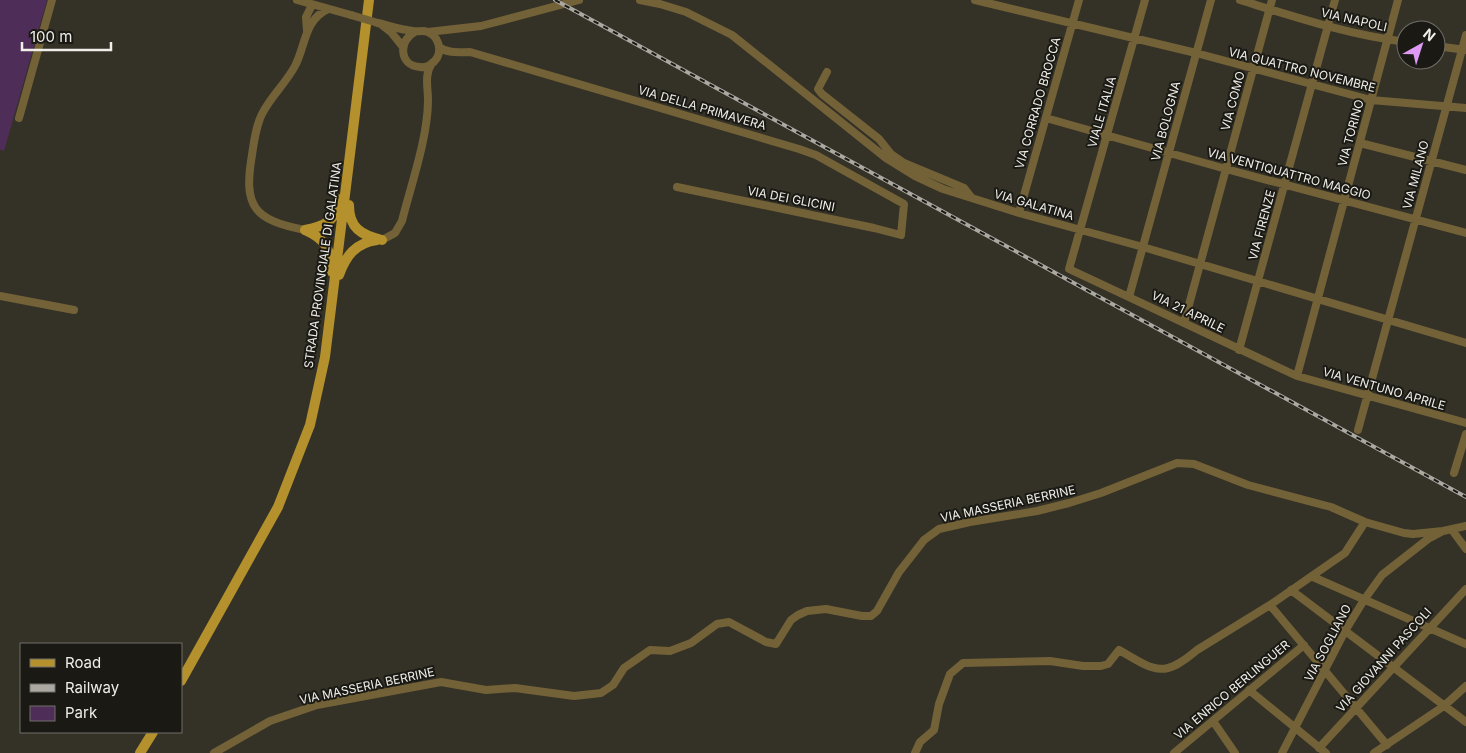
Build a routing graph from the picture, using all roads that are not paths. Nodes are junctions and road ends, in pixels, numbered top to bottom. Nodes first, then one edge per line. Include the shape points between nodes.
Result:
1 (52, 0) edge
2 (295, 0) edge
3 (369, 0) edge
4 (579, 0) edge
5 (640, 0) edge
6 (975, 0) edge
7 (1079, 0) edge
8 (1145, 0) edge
9 (1211, 0) edge
10 (1240, 0) edge
11 (1272, 0) edge
12 (1335, 0) edge
13 (1398, 0) edge
14 (312, 5) junction
15 (328, 9) junction
16 (1269, 9) junction
17 (310, 18) junction
18 (378, 23) junction
19 (1072, 24) junction
20 (1328, 27) junction
21 (454, 30) junction
22 (415, 32) junction
23 (428, 32) junction
24 (1466, 35) edge
25 (1134, 38) junction
26 (1387, 40) junction
27 (1396, 41) edge
28 (438, 44) junction
29 (403, 47) junction
30 (1446, 47) edge
31 (1464, 49) edge
32 (454, 52) junction
33 (1196, 54) junction
34 (434, 62) junction
35 (414, 66) junction
36 (1253, 70) junction
37 (827, 72) dead end
38 (426, 84) junction
39 (1312, 85) junction
40 (1371, 100) junction
41 (1447, 106) junction
42 (1466, 108) edge
43 (19, 118) dead end
44 (1046, 118) junction
45 (1106, 136) junction
46 (1360, 142) junction
47 (1169, 152) junction
48 (1432, 161) junction
49 (1226, 169) junction
50 (1466, 170) edge
51 (348, 178) junction
52 (1284, 184) junction
53 (677, 188) dead end
54 (972, 198) junction
55 (1344, 200) junction
56 (1019, 213) junction
57 (1416, 220) junction
58 (1080, 229) junction
59 (305, 230) junction
60 (1466, 233) edge
61 (900, 235) joint
62 (382, 240) junction
63 (1143, 247) junction
64 (1200, 265) junction
65 (1069, 268) joint
66 (1258, 282) junction
67 (334, 290) junction
68 (0, 296) edge
69 (1129, 297) junction
70 (1317, 300) junction
71 (74, 310) dead end
72 (1388, 320) junction
73 (1184, 323) junction
74 (1466, 343) edge
75 (1239, 350) junction
76 (1297, 376) junction
77 (1368, 396) junction
78 (1466, 423) edge
79 (1358, 430) dead end
80 (1466, 434) edge
81 (1454, 473) dead end
82 (1365, 522) junction
83 (1466, 526) edge
84 (1452, 530) junction
85 (1443, 531) junction
86 (1413, 534) junction
87 (1466, 549) edge
88 (1407, 554) junction
89 (1312, 577) junction
90 (1466, 589) edge
91 (1291, 590) junction
92 (1364, 600) junction
93 (1270, 605) junction
94 (1429, 628) junction
95 (1346, 631) junction
96 (1466, 644) edge
97 (1304, 645) junction
98 (1393, 667) junction
99 (1326, 671) junction
100 (182, 679) edge
101 (1466, 686) edge
102 (1249, 690) junction
103 (1444, 706) junction
104 (1356, 708) junction
105 (1213, 721) junction
106 (1466, 722) edge
107 (1295, 728) junction
108 (151, 733) edge
109 (1388, 745) junction
110 (1323, 751) edge
111 (140, 753) edge
112 (214, 753) edge
113 (915, 753) edge
114 (1174, 753) edge
115 (1235, 753) edge
116 (1282, 753) edge
117 (1374, 753) edge

1 - 43 street
2 - 14 street
2 - 17 street
3 - 51 main road, STRADA PROVINCIALE DI GALATINA
4 - 21 street
5 - 54 street, VIA GALATINA via 686,12 732,35 886,158 942,189
6 - 19 street, VIA QUATTRO NOVEMBRE
7 - 19 street, VIA CORRADO BROCCA
8 - 25 street, VIALE ITALIA
9 - 33 street, VIA BOLOGNA
10 - 16 street, VIA NAPOLI
11 - 16 street, VIA COMO
12 - 20 street, VIA FIRENZE
13 - 26 street, VIA TORINO
14 - 15 street
14 - 17 street
15 - 17 street
15 - 18 street, bridge
16 - 20 street, VIA NAPOLI
16 - 36 street, VIA COMO
17 - 59 street via 294,68 262,114 248,177 248,192 259,213 283,226
18 - 22 street
18 - 29 street via 391,32
19 - 25 street, VIA QUATTRO NOVEMBRE
19 - 44 street, VIA CORRADO BROCCA
20 - 26 street, VIA NAPOLI
20 - 39 street, VIA FIRENZE
21 - 23 street
21 - 28 street via 443,36
22 - 23 street
22 - 29 street via 407,37
23 - 28 street, VIA DELLA PRIMAVERA
24 - 31 street, VIA MILANO
25 - 33 street, VIA QUATTRO NOVEMBRE
25 - 45 street, VIALE ITALIA
26 - 27 street, VIA NAPOLI
26 - 40 street, VIA TORINO
28 - 32 street, VIA DELLA PRIMAVERA via 443,50
28 - 34 street
29 - 35 street via 404,57
30 - 31 street
31 - 41 street, VIA MILANO
32 - 34 street
32 - 61 street, VIA DELLA PRIMAVERA via 470,52 799,148 904,204
33 - 36 street, VIA QUATTRO NOVEMBRE
33 - 47 street, VIA BOLOGNA
34 - 35 street via 422,67
34 - 38 street via 428,70
35 - 38 street
36 - 39 street, VIA QUATTRO NOVEMBRE
36 - 49 street, VIA COMO
37 - 54 street via 818,89 879,139 891,154 904,163 964,188
38 - 62 street via 426,122 402,221 395,233
39 - 40 street, VIA QUATTRO NOVEMBRE
39 - 52 street, VIA FIRENZE
40 - 41 street, VIA QUATTRO NOVEMBRE
40 - 46 street, VIA TORINO
41 - 42 street, VIA QUATTRO NOVEMBRE
41 - 48 street, VIA MILANO
44 - 45 street, VIA VENTIQUATTRO MAGGIO
44 - 56 street, VIA CORRADO BROCCA
45 - 47 street, VIA VENTIQUATTRO MAGGIO
45 - 58 street, VIALE ITALIA
46 - 48 street
46 - 55 street, VIA TORINO
47 - 49 street, VIA VENTIQUATTRO MAGGIO
47 - 63 street, VIA BOLOGNA
48 - 50 street
48 - 57 street, VIA MILANO
49 - 52 street, VIA VENTIQUATTRO MAGGIO
49 - 64 street, VIA COMO
51 - 59 main road via 333,217 319,228
51 - 62 main road via 349,214 355,228 366,237
51 - 67 main road, STRADA PROVINCIALE DI GALATINA
52 - 55 street, VIA VENTIQUATTRO MAGGIO
52 - 66 street, VIA FIRENZE
53 - 61 street, VIA DEI GLICINI
54 - 56 street, VIA GALATINA
55 - 57 street, VIA VENTIQUATTRO MAGGIO
55 - 70 street, VIA TORINO
56 - 58 street, VIA GALATINA
57 - 60 street, VIA VENTIQUATTRO MAGGIO
57 - 72 street, VIA MILANO
58 - 63 street, VIA GALATINA
58 - 65 street, VIALE ITALIA
59 - 67 main road via 318,236 326,246
62 - 67 main road via 357,246 348,255
63 - 64 street, VIA GALATINA
63 - 69 street, VIA BOLOGNA
64 - 66 street, VIA GALATINA
64 - 73 street, VIA COMO
65 - 69 street, VIA 21 APRILE
66 - 70 street, VIA GALATINA
66 - 75 street, VIA FIRENZE
67 - 100 main road, STRADA PROVINCIALE DI GALATINA via 325,357 310,425 290,479 278,507
68 - 71 street
69 - 73 street, VIA 21 APRILE
70 - 72 street, VIA GALATINA
70 - 76 street, VIA TORINO
72 - 74 street, VIA GALATINA
72 - 77 street, VIA MILANO
73 - 75 street, VIA 21 APRILE
75 - 76 street, VIA 21 APRILE
76 - 77 street, VIA VENTUNO APRILE
77 - 78 street, VIA VENTUNO APRILE
77 - 79 street, VIA MILANO
80 - 81 street
82 - 86 street, VIA MASSERIA BERRINE
82 - 89 street via 1345,553
82 - 112 street, VIA MASSERIA BERRINE via 1331,507 1248,486 1194,464 1177,463 1070,503 940,529 924,540 900,572 883,604 871,616 826,608 807,611 791,620 776,644 729,622 717,624 691,643 670,651 650,650 624,668 613,685 601,693 574,696 515,688 486,690 440,682 317,705 270,721
83 - 84 street, VIA SOGLIANO
84 - 85 street, VIA SOGLIANO
84 - 87 street
85 - 86 street, VIA SOGLIANO
85 - 88 street, VIA SOGLIANO
86 - 88 street
88 - 92 street, VIA SOGLIANO via 1382,575
89 - 91 street
89 - 92 street
90 - 94 street, VIA GIOVANNI PASCOLI
91 - 93 street
91 - 95 street
92 - 94 street
92 - 95 street, VIA SOGLIANO
93 - 97 street
93 - 113 street via 1173,667 1148,667 1119,650 1108,664 1101,666 1050,661 963,663 950,674 934,730 920,742
94 - 96 street
94 - 98 street, VIA GIOVANNI PASCOLI
95 - 98 street
95 - 99 street, VIA SOGLIANO
97 - 99 street
97 - 102 street, VIA ENRICO BERLINGUER
98 - 103 street
98 - 104 street, VIA GIOVANNI PASCOLI
99 - 104 street
99 - 107 street, VIA SOGLIANO
101 - 103 street
102 - 105 street, VIA ENRICO BERLINGUER
102 - 107 street
103 - 106 street
103 - 109 street
104 - 109 street
104 - 110 street, VIA GIOVANNI PASCOLI
105 - 114 street, VIA ENRICO BERLINGUER
105 - 115 street
107 - 110 street
107 - 116 street, VIA SOGLIANO
108 - 111 main road
109 - 117 street

